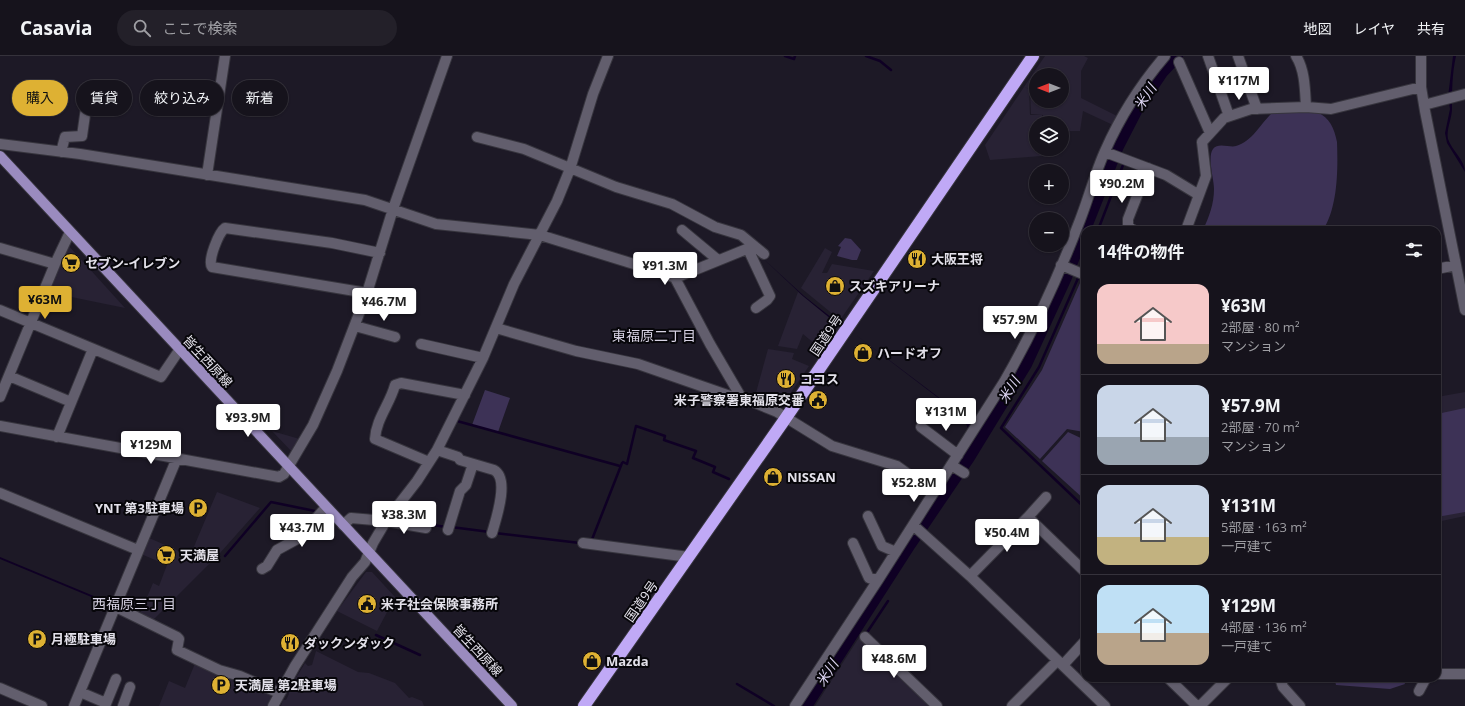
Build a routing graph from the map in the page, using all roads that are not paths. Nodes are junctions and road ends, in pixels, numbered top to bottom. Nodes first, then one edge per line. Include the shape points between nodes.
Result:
1 (225, 56) edge
2 (447, 56) edge
3 (608, 56) edge
4 (1033, 56) edge
5 (1165, 56) edge
6 (1208, 56) edge
7 (1238, 56) edge
8 (1296, 56) edge
9 (1421, 56) edge
10 (1179, 62) dead end
11 (1421, 87) junction
12 (1465, 94) edge
13 (1424, 105) junction
14 (1306, 107) junction
15 (1257, 109) junction
16 (84, 116) edge
17 (1229, 116) junction
18 (1210, 133) junction
19 (477, 137) dead end
20 (0, 144) edge
21 (62, 152) junction
22 (1110, 154) junction
23 (0, 156) edge
24 (1148, 168) junction
25 (570, 169) junction
26 (207, 175) junction
27 (1199, 195) junction
28 (393, 210) junction
29 (1128, 226) edge
30 (1187, 226) edge
31 (682, 230) dead end
32 (70, 232) junction
33 (540, 234) junction
34 (751, 247) junction
35 (0, 248) edge
36 (380, 253) junction
37 (764, 254) dead end
38 (718, 260) junction
39 (55, 264) junction
40 (1456, 265) junction
41 (1065, 267) junction
42 (1441, 268) edge
43 (1081, 273) edge
44 (675, 278) junction
45 (367, 293) junction
46 (756, 308) dead end
47 (0, 310) edge
48 (1465, 310) edge
49 (31, 323) junction
50 (355, 326) junction
51 (496, 328) junction
52 (395, 337) dead end
53 (421, 344) dead end
54 (93, 349) junction
55 (180, 349) junction
56 (483, 358) junction
57 (9, 376) junction
58 (465, 395) junction
59 (0, 397) edge
60 (741, 397) junction
61 (71, 402) junction
62 (786, 418) junction
63 (0, 426) edge
64 (920, 427) dead end
65 (57, 437) junction
66 (437, 450) junction
67 (958, 455) junction
68 (177, 458) junction
69 (429, 462) junction
70 (473, 464) junction
71 (289, 467) junction
72 (933, 492) junction
73 (0, 493) edge
74 (1046, 497) dead end
75 (326, 506) junction
76 (868, 516) dead end
77 (1028, 517) junction
78 (386, 521) junction
79 (343, 525) junction
80 (426, 528) dead end
81 (917, 528) junction
82 (448, 530) dead end
83 (492, 533) dead end
84 (583, 543) dead end
85 (853, 544) dead end
86 (138, 550) junction
87 (896, 552) junction
88 (369, 553) junction
89 (689, 557) junction
90 (1081, 568) edge
91 (262, 569) dead end
92 (970, 576) junction
93 (878, 580) junction
94 (116, 607) junction
95 (865, 637) dead end
96 (1081, 645) edge
97 (1060, 663) junction
98 (1441, 674) edge
99 (1465, 674) edge
100 (116, 679) dead end
101 (1172, 682) edge
102 (1224, 682) edge
103 (1281, 682) edge
104 (1424, 682) edge
105 (0, 688) edge
106 (130, 688) dead end
107 (1419, 691) dead end
108 (80, 692) junction
109 (279, 693) junction
110 (106, 704) edge
111 (42, 706) edge
112 (74, 706) edge
113 (123, 706) edge
114 (273, 706) edge
115 (512, 706) edge
116 (584, 706) edge
117 (795, 706) edge
118 (937, 706) edge
119 (1012, 706) edge
120 (1105, 706) edge
121 (1197, 706) edge
122 (1200, 706) edge
123 (1300, 706) edge

1 - 26 street
2 - 28 street
3 - 25 street via 593,94
4 - 62 highway, 国道9号
5 - 22 street via 1142,85 1118,124
6 - 17 street
7 - 15 street
8 - 14 street via 1302,72
9 - 11 street
10 - 18 street
11 - 13 street
11 - 14 street via 1331,109
12 - 13 street
13 - 40 street
14 - 15 street
15 - 17 street
16 - 21 street via 82,136 65,136
17 - 18 street
18 - 27 street via 1202,142 1206,176
19 - 25 street via 524,149
20 - 21 street
21 - 26 street
22 - 24 street
22 - 41 street via 1080,220
23 - 32 main road, 皆生西原線
24 - 27 street via 1166,175
24 - 29 street via 1128,219
25 - 33 street
25 - 34 street via 616,187 672,204 715,227 741,235
26 - 28 street via 365,200
27 - 30 street
28 - 33 street via 436,224
28 - 36 street
31 - 38 street
32 - 39 street
32 - 55 main road, 皆生西原線
33 - 44 street
33 - 51 street via 514,284
34 - 37 street
34 - 38 street
34 - 46 street via 770,296
35 - 39 street
36 - 45 street
36 - 45 street via 332,243 225,228 216,243 210,262 212,267
38 - 44 street
39 - 49 street
40 - 42 street
40 - 48 street
41 - 43 street
41 - 67 street via 1023,349
44 - 60 street
45 - 50 street
47 - 49 street
49 - 54 street
49 - 57 street
50 - 52 street
50 - 71 street via 322,406
51 - 56 street
51 - 60 street via 576,351 638,364
53 - 56 street
54 - 55 street via 162,377
54 - 61 street
55 - 71 main road, 皆生西原線
56 - 58 street
57 - 59 street
57 - 61 street
58 - 66 street
58 - 69 street via 401,383 395,385 390,401 385,406 375,439
60 - 62 street
61 - 65 street
62 - 72 street via 832,446 897,466
62 - 89 highway, 国道9号
63 - 65 street
64 - 67 street
65 - 68 street
66 - 69 street
66 - 70 street
67 - 72 street via 958,469
68 - 71 street via 279,477
68 - 86 street
69 - 78 street
70 - 82 street via 466,485 460,491
70 - 83 street via 498,473 502,494
71 - 75 main road, 皆生西原線
72 - 81 street
73 - 86 street
74 - 77 street
75 - 79 main road, 皆生西原線
75 - 91 street via 299,538 276,550 267,566
76 - 87 street via 882,546
77 - 90 street
77 - 92 street
78 - 79 street via 351,518
78 - 80 street
78 - 88 street
79 - 88 main road, 皆生西原線
81 - 87 street
81 - 92 street
84 - 89 street
85 - 93 street via 869,578
86 - 94 street
87 - 93 street
88 - 109 street
88 - 115 main road, 皆生西原線
89 - 116 highway, 国道9号
92 - 97 street
93 - 117 street
94 - 108 street
94 - 109 street via 177,637 177,650 219,670
95 - 118 street
96 - 97 street
97 - 119 street
97 - 120 street
98 - 99 street
100 - 110 street
101 - 121 street
102 - 122 street
103 - 123 street
104 - 107 street
105 - 111 street
106 - 113 street
108 - 110 street
108 - 112 street
109 - 114 street

